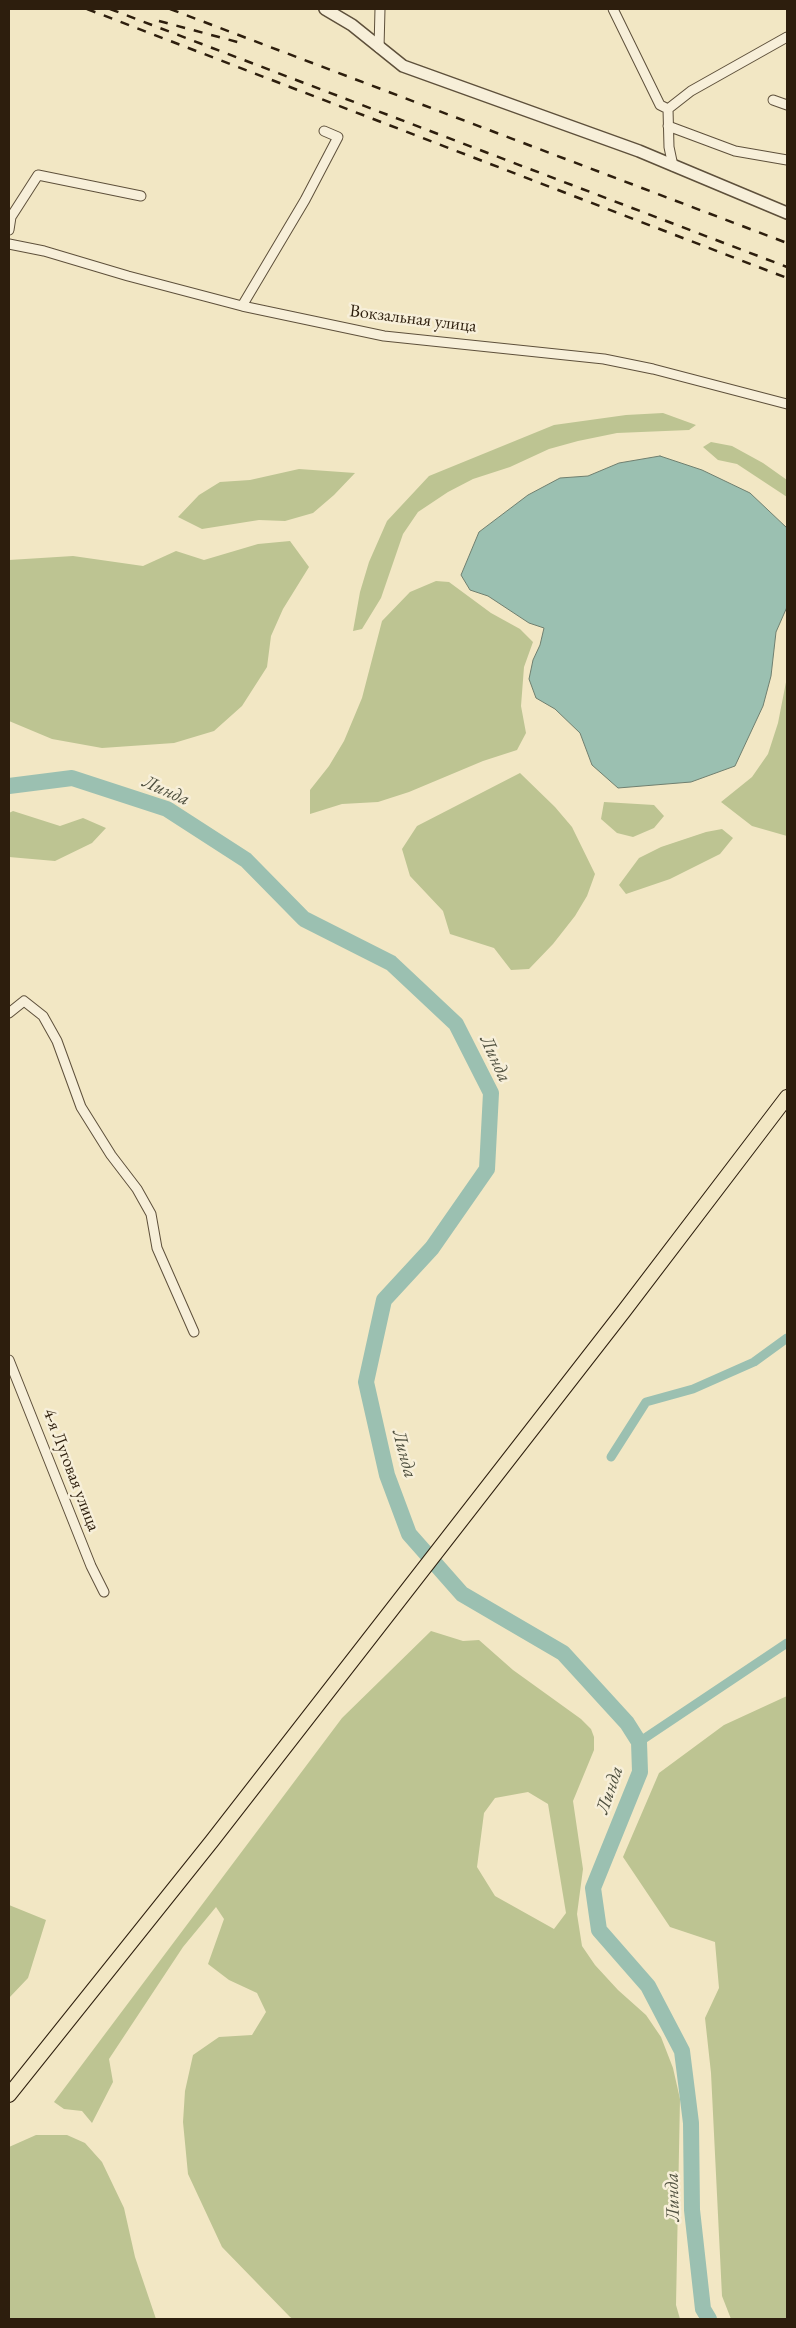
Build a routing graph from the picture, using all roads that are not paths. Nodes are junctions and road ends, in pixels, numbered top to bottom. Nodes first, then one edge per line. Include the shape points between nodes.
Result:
1 (325, 9) edge
2 (380, 9) edge
3 (613, 9) edge
4 (787, 37) edge
5 (379, 48) junction
6 (773, 100) dead end
7 (787, 105) edge
8 (668, 109) junction
9 (668, 126) junction
10 (324, 131) dead end
11 (787, 160) edge
12 (673, 166) junction
13 (141, 196) dead end
14 (787, 213) edge
15 (9, 230) edge
16 (9, 244) edge
17 (242, 306) junction
18 (787, 404) edge
19 (9, 1014) edge
20 (787, 1097) edge
21 (194, 1332) dead end
22 (9, 1360) edge
23 (104, 1592) dead end
24 (9, 2095) edge

1 - 5 street via 352,25
2 - 5 street
3 - 8 street via 660,105
4 - 8 street via 691,91
5 - 12 street via 412,70
6 - 7 street
8 - 9 street
9 - 11 street via 735,151
9 - 12 street
10 - 17 street via 338,137
12 - 14 street
13 - 15 street via 38,175 11,217
16 - 17 street, Вокзальная улица
17 - 18 street, Вокзальная улица via 384,336 604,359
19 - 21 street via 24,1001 43,1016 57,1041 82,1107 151,1214 157,1248
20 - 24 main road via 178,1884
22 - 23 street, 4-я Луговая улица

